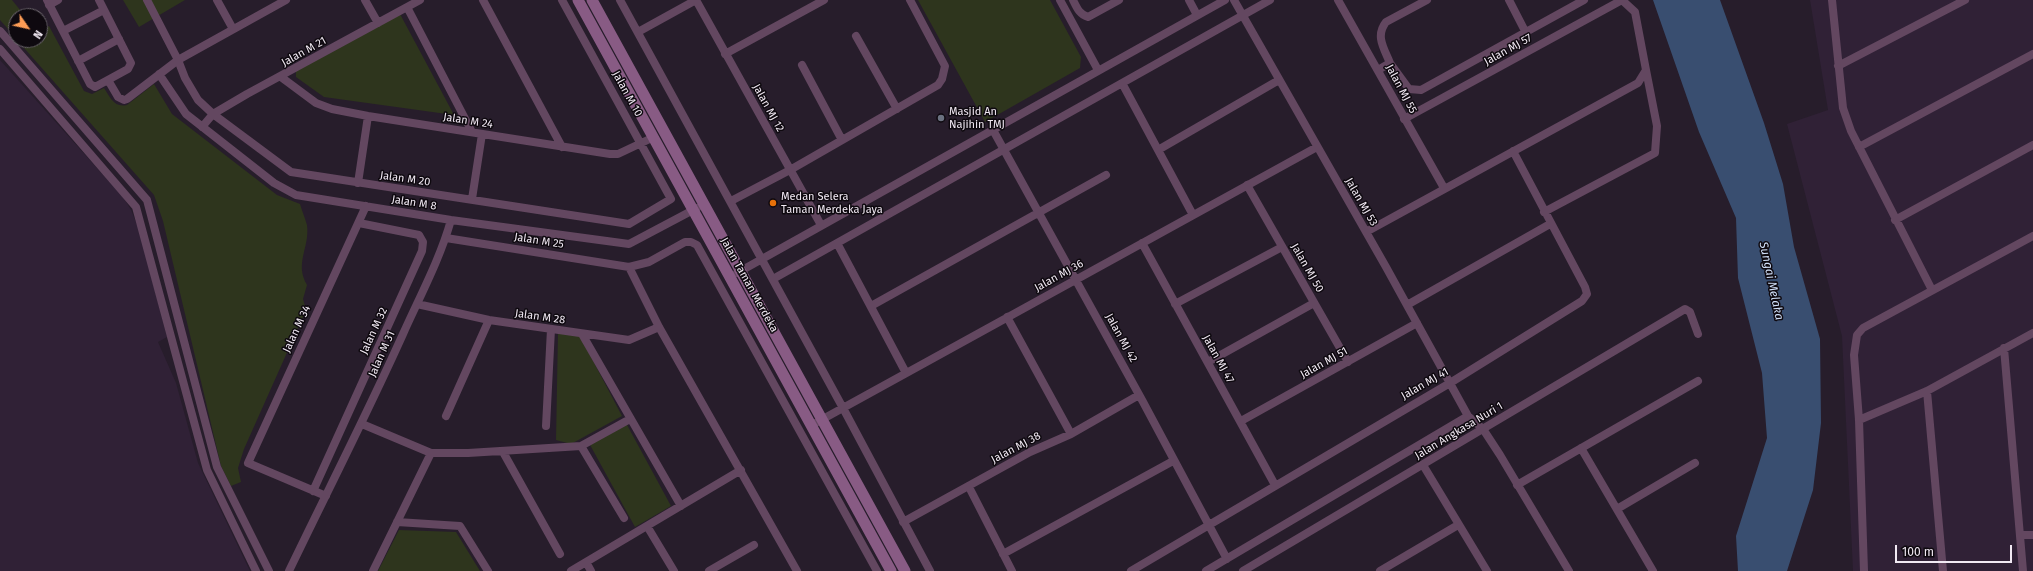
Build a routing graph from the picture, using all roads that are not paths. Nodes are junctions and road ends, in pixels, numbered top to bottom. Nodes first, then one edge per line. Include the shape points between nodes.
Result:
1 (58, 0) edge
2 (99, 0) edge
3 (148, 0) edge
4 (217, 0) edge
5 (286, 0) edge
6 (365, 0) edge
7 (420, 0) edge
8 (482, 0) edge
9 (562, 0) edge
10 (578, 0) edge
11 (592, 0) edge
12 (620, 0) edge
13 (696, 0) edge
14 (824, 0) edge
15 (910, 0) edge
16 (1060, 0) edge
17 (1073, 0) edge
18 (1119, 0) edge
19 (1189, 0) edge
20 (1225, 0) edge
21 (1234, 0) edge
22 (1270, 0) edge
23 (1338, 0) edge
24 (1427, 0) edge
25 (1509, 0) edge
26 (1584, 0) edge
27 (1622, 0) edge
28 (1832, 0) edge
29 (1965, 0) edge
30 (48, 2) edge
31 (407, 7) junction
32 (104, 10) junction
33 (1197, 15) junction
34 (1243, 16) junction
35 (378, 23) junction
36 (233, 29) junction
37 (0, 31) edge
38 (63, 31) junction
39 (1525, 31) junction
40 (638, 32) junction
41 (856, 36) dead end
42 (119, 39) junction
43 (0, 49) edge
44 (725, 54) junction
45 (2033, 54) edge
46 (178, 60) junction
47 (78, 61) junction
48 (1390, 63) junction
49 (802, 65) dead end
50 (1838, 66) junction
51 (1098, 70) junction
52 (1378, 70) junction
53 (1646, 70) junction
54 (158, 74) junction
55 (281, 77) junction
56 (108, 80) junction
57 (1279, 80) junction
58 (1122, 83) junction
59 (897, 109) junction
60 (214, 114) junction
61 (368, 116) junction
62 (1404, 119) junction
63 (202, 127) junction
64 (993, 130) junction
65 (472, 132) junction
66 (482, 134) junction
67 (654, 136) junction
68 (842, 140) junction
69 (642, 143) junction
70 (2033, 145) edge
71 (562, 147) junction
72 (1317, 147) junction
73 (1859, 147) junction
74 (1004, 149) junction
75 (1158, 150) junction
76 (1513, 151) junction
77 (790, 170) junction
78 (1106, 175) dead end
79 (358, 183) junction
80 (1247, 185) junction
81 (1444, 188) junction
82 (472, 199) junction
83 (671, 199) joint
84 (731, 202) junction
85 (704, 204) junction
86 (366, 206) junction
87 (692, 211) junction
88 (1544, 212) junction
89 (1039, 213) junction
90 (1193, 215) junction
91 (451, 220) junction
92 (1895, 220) junction
93 (359, 223) junction
94 (1550, 224) junction
95 (822, 226) junction
96 (1366, 232) junction
97 (2033, 236) edge
98 (446, 238) junction
99 (837, 243) junction
100 (1142, 243) junction
101 (1282, 247) junction
102 (762, 259) junction
103 (629, 267) junction
104 (741, 270) junction
105 (729, 277) junction
106 (773, 279) junction
107 (1076, 280) junction
108 (1932, 290) junction
109 (1314, 303) junction
110 (417, 304) junction
111 (1176, 304) junction
112 (1407, 305) junction
113 (871, 306) junction
114 (1007, 318) junction
115 (489, 320) junction
116 (1417, 323) junction
117 (659, 327) junction
118 (551, 330) junction
119 (2033, 332) edge
120 (582, 334) junction
121 (1698, 334) dead end
122 (2004, 348) junction
123 (1208, 362) junction
124 (1348, 362) junction
125 (906, 373) junction
126 (1698, 380) dead end
127 (1450, 383) junction
128 (1927, 391) junction
129 (1139, 395) junction
130 (843, 408) junction
131 (446, 416) dead end
132 (1468, 416) junction
133 (630, 419) junction
134 (822, 420) junction
135 (1240, 420) junction
136 (1859, 420) junction
137 (362, 424) junction
138 (812, 425) junction
139 (546, 426) dead end
140 (1483, 429) junction
141 (1071, 434) junction
142 (581, 446) junction
143 (1581, 448) junction
144 (503, 452) junction
145 (431, 453) junction
146 (1174, 461) junction
147 (1695, 462) dead end
148 (1423, 465) junction
149 (741, 470) junction
150 (1275, 485) junction
151 (1517, 485) junction
152 (969, 487) junction
153 (313, 491) junction
154 (326, 496) junction
155 (681, 506) junction
156 (1617, 510) junction
157 (624, 518) dead end
158 (396, 522) junction
159 (903, 522) junction
160 (1458, 525) junction
161 (647, 526) junction
162 (1208, 526) junction
163 (2033, 535) edge
164 (2022, 536) junction
165 (754, 545) dead end
166 (560, 554) dead end
167 (1003, 554) junction
168 (1227, 559) junction
169 (586, 562) junction
170 (1211, 570) edge
171 (256, 571) edge
172 (269, 571) edge
173 (289, 571) edge
174 (373, 571) edge
175 (488, 571) edge
176 (571, 571) edge
177 (591, 571) edge
178 (674, 571) edge
179 (709, 571) edge
180 (796, 571) edge
181 (877, 571) edge
182 (891, 571) edge
183 (905, 571) edge
184 (930, 571) edge
185 (1012, 571) edge
186 (1131, 571) edge
187 (1244, 571) edge
188 (1380, 571) edge
189 (1486, 571) edge
190 (1569, 571) edge
191 (1653, 571) edge
192 (1864, 571) edge
193 (1943, 571) edge
194 (2023, 571) edge

1 - 30 street
2 - 32 street
3 - 46 street, Jalan M 20
4 - 36 street
5 - 36 street
6 - 35 street
7 - 31 street, Jalan M 21
8 - 71 street
9 - 69 street, Jalan M 10
10 - 67 main road, Jalan Taman Merdeka
11 - 85 main road, Jalan Taman Merdeka
12 - 40 street
13 - 40 street
13 - 44 street, Jalan MJ 12
14 - 44 street
15 - 59 street via 945,72 938,85
16 - 51 street
17 - 18 street via 1078,11 1088,17
19 - 33 street
20 - 33 street
21 - 34 street, Jalan MJ 53
22 - 34 street
23 - 52 street, Jalan MJ 55
24 - 48 street via 1386,22 1381,28 1379,34
25 - 39 street
26 - 39 street
27 - 53 street, Jalan MJ 57 via 1635,12
27 - 62 street, Jalan MJ 57
28 - 50 street
29 - 50 street
30 - 38 street
31 - 35 street, Jalan M 21
31 - 65 street
32 - 38 street
32 - 42 street
33 - 51 street
34 - 57 street, Jalan MJ 53
34 - 58 street
35 - 55 street, Jalan M 21
36 - 46 street
37 - 172 street via 147,200 217,467
38 - 47 street
39 - 48 street via 1421,90 1409,89
40 - 84 street
41 - 59 street
42 - 47 street
42 - 56 street via 131,63
43 - 171 street via 136,207 207,470
44 - 77 street, Jalan MJ 12
45 - 73 street
46 - 54 street
46 - 60 street, Jalan M 20 via 191,90
47 - 56 street via 92,86
48 - 52 street
49 - 68 street
50 - 73 street via 1843,108
51 - 64 street
52 - 62 street, Jalan MJ 55
53 - 76 street via 1638,83
53 - 88 street via 1657,126 1655,153
54 - 56 street via 124,100 118,97
54 - 63 street, Jalan M 8 via 178,105
55 - 60 street, Jalan M 21
55 - 61 street, Jalan M 24 via 316,103
57 - 72 street, Jalan MJ 53
57 - 75 street
58 - 74 street
58 - 75 street
59 - 68 street
60 - 63 street, Jalan M 21
60 - 79 street, Jalan M 20 via 291,172
61 - 65 street, Jalan M 24
61 - 79 street
62 - 81 street, Jalan MJ 55
63 - 86 street, Jalan M 8 via 296,195
64 - 74 street, Jalan MJ 42
64 - 95 street
65 - 66 street, Jalan M 24
66 - 71 street, Jalan M 24
66 - 82 street
67 - 69 street
67 - 87 main road, Jalan Taman Merdeka
68 - 77 street
69 - 71 street, Jalan M 24 via 618,154
69 - 83 street, Jalan M 10
70 - 92 street
72 - 80 street, Jalan MJ 36
72 - 96 street, Jalan MJ 53
73 - 92 street
74 - 89 street, Jalan MJ 42
74 - 99 street
75 - 90 street
76 - 81 street
76 - 88 street, Jalan MJ 41
77 - 84 street
77 - 95 street, Jalan MJ 12
78 - 89 street
79 - 82 street, Jalan M 20
80 - 90 street, Jalan MJ 36
80 - 101 street, Jalan MJ 50
81 - 96 street
82 - 83 street, Jalan M 20 via 629,224
84 - 102 street
85 - 87 street, Jalan M 8
85 - 104 main road, Jalan Taman Merdeka
86 - 91 street, Jalan M 8
86 - 93 street, Jalan M 34
87 - 91 street, Jalan M 8 via 629,244
87 - 105 main road, Jalan Taman Merdeka
88 - 94 street, Jalan MJ 41
89 - 107 street, Jalan MJ 42
89 - 113 street
90 - 100 street, Jalan MJ 36
91 - 98 street, Jalan M 31
92 - 108 street
93 - 153 street, Jalan M 34 via 248,463
93 - 153 street, Jalan M 32 via 419,235 423,242 422,251
94 - 112 street
94 - 127 street, Jalan MJ 41 via 1585,287 1586,297
95 - 102 street
96 - 112 street, Jalan MJ 53
97 - 108 street
98 - 103 street, Jalan M 25
98 - 110 street, Jalan M 31
99 - 106 street
99 - 113 street
100 - 107 street, Jalan MJ 36
100 - 111 street, Jalan MJ 47
101 - 109 street, Jalan MJ 50
101 - 111 street
102 - 104 street
102 - 106 street
103 - 117 street
103 - 181 street via 649,262 685,242 697,245
104 - 105 street
104 - 134 main road, Jalan Taman Merdeka
105 - 138 main road, Jalan Taman Merdeka
106 - 130 street
107 - 114 street, Jalan MJ 36
107 - 129 street, Jalan MJ 42
108 - 136 street via 1863,328 1857,335 1854,355
109 - 123 street
109 - 124 street, Jalan MJ 50
110 - 115 street, Jalan M 28
110 - 137 street, Jalan M 31
111 - 123 street, Jalan MJ 47
112 - 116 street, Jalan MJ 53
113 - 125 street
114 - 125 street, Jalan MJ 36
114 - 141 street
115 - 118 street, Jalan M 28
115 - 131 street
116 - 124 street, Jalan MJ 51
116 - 127 street, Jalan MJ 53
117 - 120 street, Jalan M 28 via 629,340
117 - 149 street
118 - 120 street, Jalan M 28
118 - 139 street
119 - 122 street
120 - 133 street
121 - 140 street, Jalan Angkasa Nuri 1 via 1690,312 1685,309
122 - 128 street
122 - 164 street
123 - 135 street, Jalan MJ 47
124 - 135 street, Jalan MJ 51
125 - 130 street, Jalan MJ 36
126 - 143 street
127 - 132 street, Jalan MJ 53
127 - 150 street, Jalan MJ 41
128 - 136 street
128 - 193 street
129 - 141 street, Jalan MJ 38
129 - 146 street, Jalan MJ 42
130 - 134 street, Jalan MJ 36
130 - 159 street
132 - 140 street
132 - 168 street
133 - 142 street
133 - 155 street
134 - 138 street, Jalan MJ 36
134 - 183 main road, Jalan Taman Merdeka
135 - 150 street, Jalan MJ 47
136 - 192 street
137 - 145 street
137 - 154 street, Jalan M 31
138 - 182 main road, Jalan Taman Merdeka
140 - 148 street, Jalan Angkasa Nuri 1
140 - 151 street
141 - 152 street, Jalan MJ 38 via 1030,452
142 - 144 street
142 - 157 street
143 - 151 street
143 - 156 street
144 - 145 street
144 - 166 street
145 - 158 street
146 - 162 street, Jalan MJ 42
146 - 167 street
147 - 156 street
148 - 160 street
148 - 187 street, Jalan Angkasa Nuri 1
149 - 155 street
149 - 180 street
150 - 162 street, Jalan MJ 41
151 - 190 street
152 - 159 street, Jalan MJ 38
152 - 167 street
153 - 154 street
154 - 173 street, Jalan M 31
155 - 161 street
156 - 191 street
158 - 174 street
158 - 175 street via 460,526
159 - 184 street
160 - 188 street
160 - 189 street
161 - 169 street
161 - 178 street
162 - 168 street, Jalan MJ 42
162 - 186 street, Jalan MJ 41
163 - 164 street
164 - 194 street
165 - 179 street
167 - 185 street
168 - 170 street
169 - 176 street
169 - 177 street

